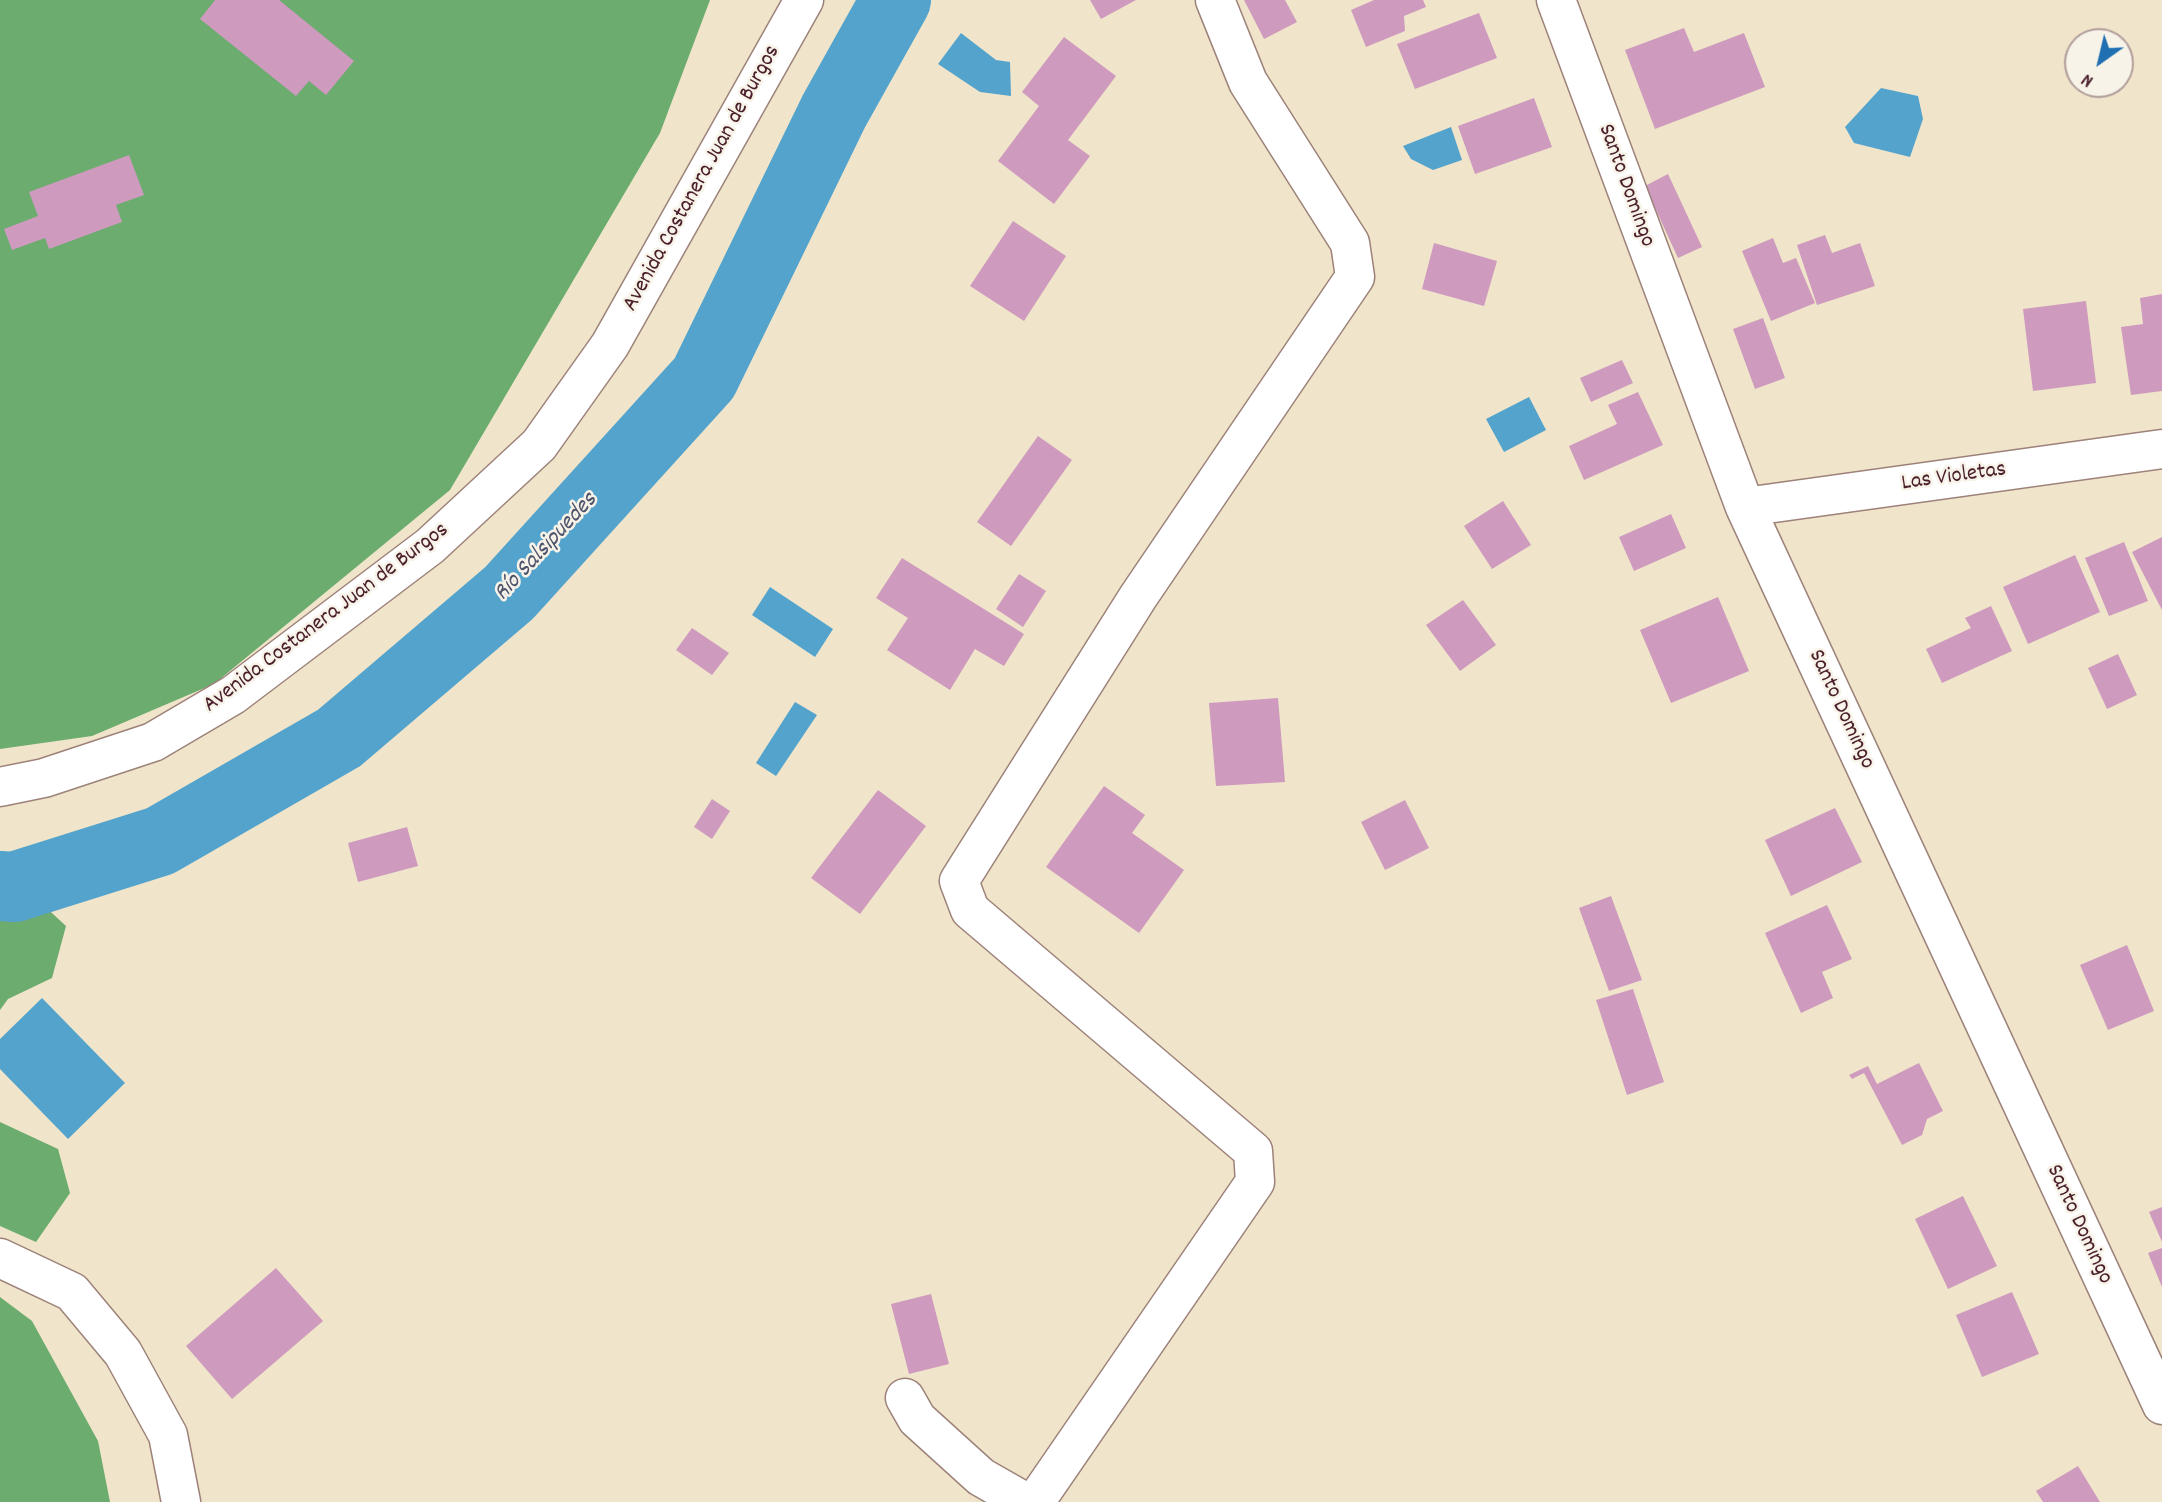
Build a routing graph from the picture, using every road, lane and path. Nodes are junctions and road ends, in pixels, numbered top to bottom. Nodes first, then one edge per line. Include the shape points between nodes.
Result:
1 (804, 0) edge
2 (1214, 0) edge
3 (1556, 0) edge
4 (2162, 449) edge
5 (1745, 507) junction
6 (0, 787) edge
7 (0, 1258) edge
8 (905, 1398) dead end
9 (2162, 1405) edge
10 (181, 1502) edge
11 (1025, 1502) edge
12 (1035, 1502) edge

1 - 6 street, Avenida Costanera Juan de Burgos via 610,345 539,445 430,546 233,695 153,742 44,778
2 - 12 street via 1248,82 1350,243 1355,277 1138,597 959,881 970,910 1252,1151 1255,1182
3 - 5 street, Santo Domingo
4 - 5 street, Las Violetas
5 - 9 street, Santo Domingo
7 - 10 street via 72,1292 123,1353 168,1435
8 - 11 street via 917,1419 981,1477

